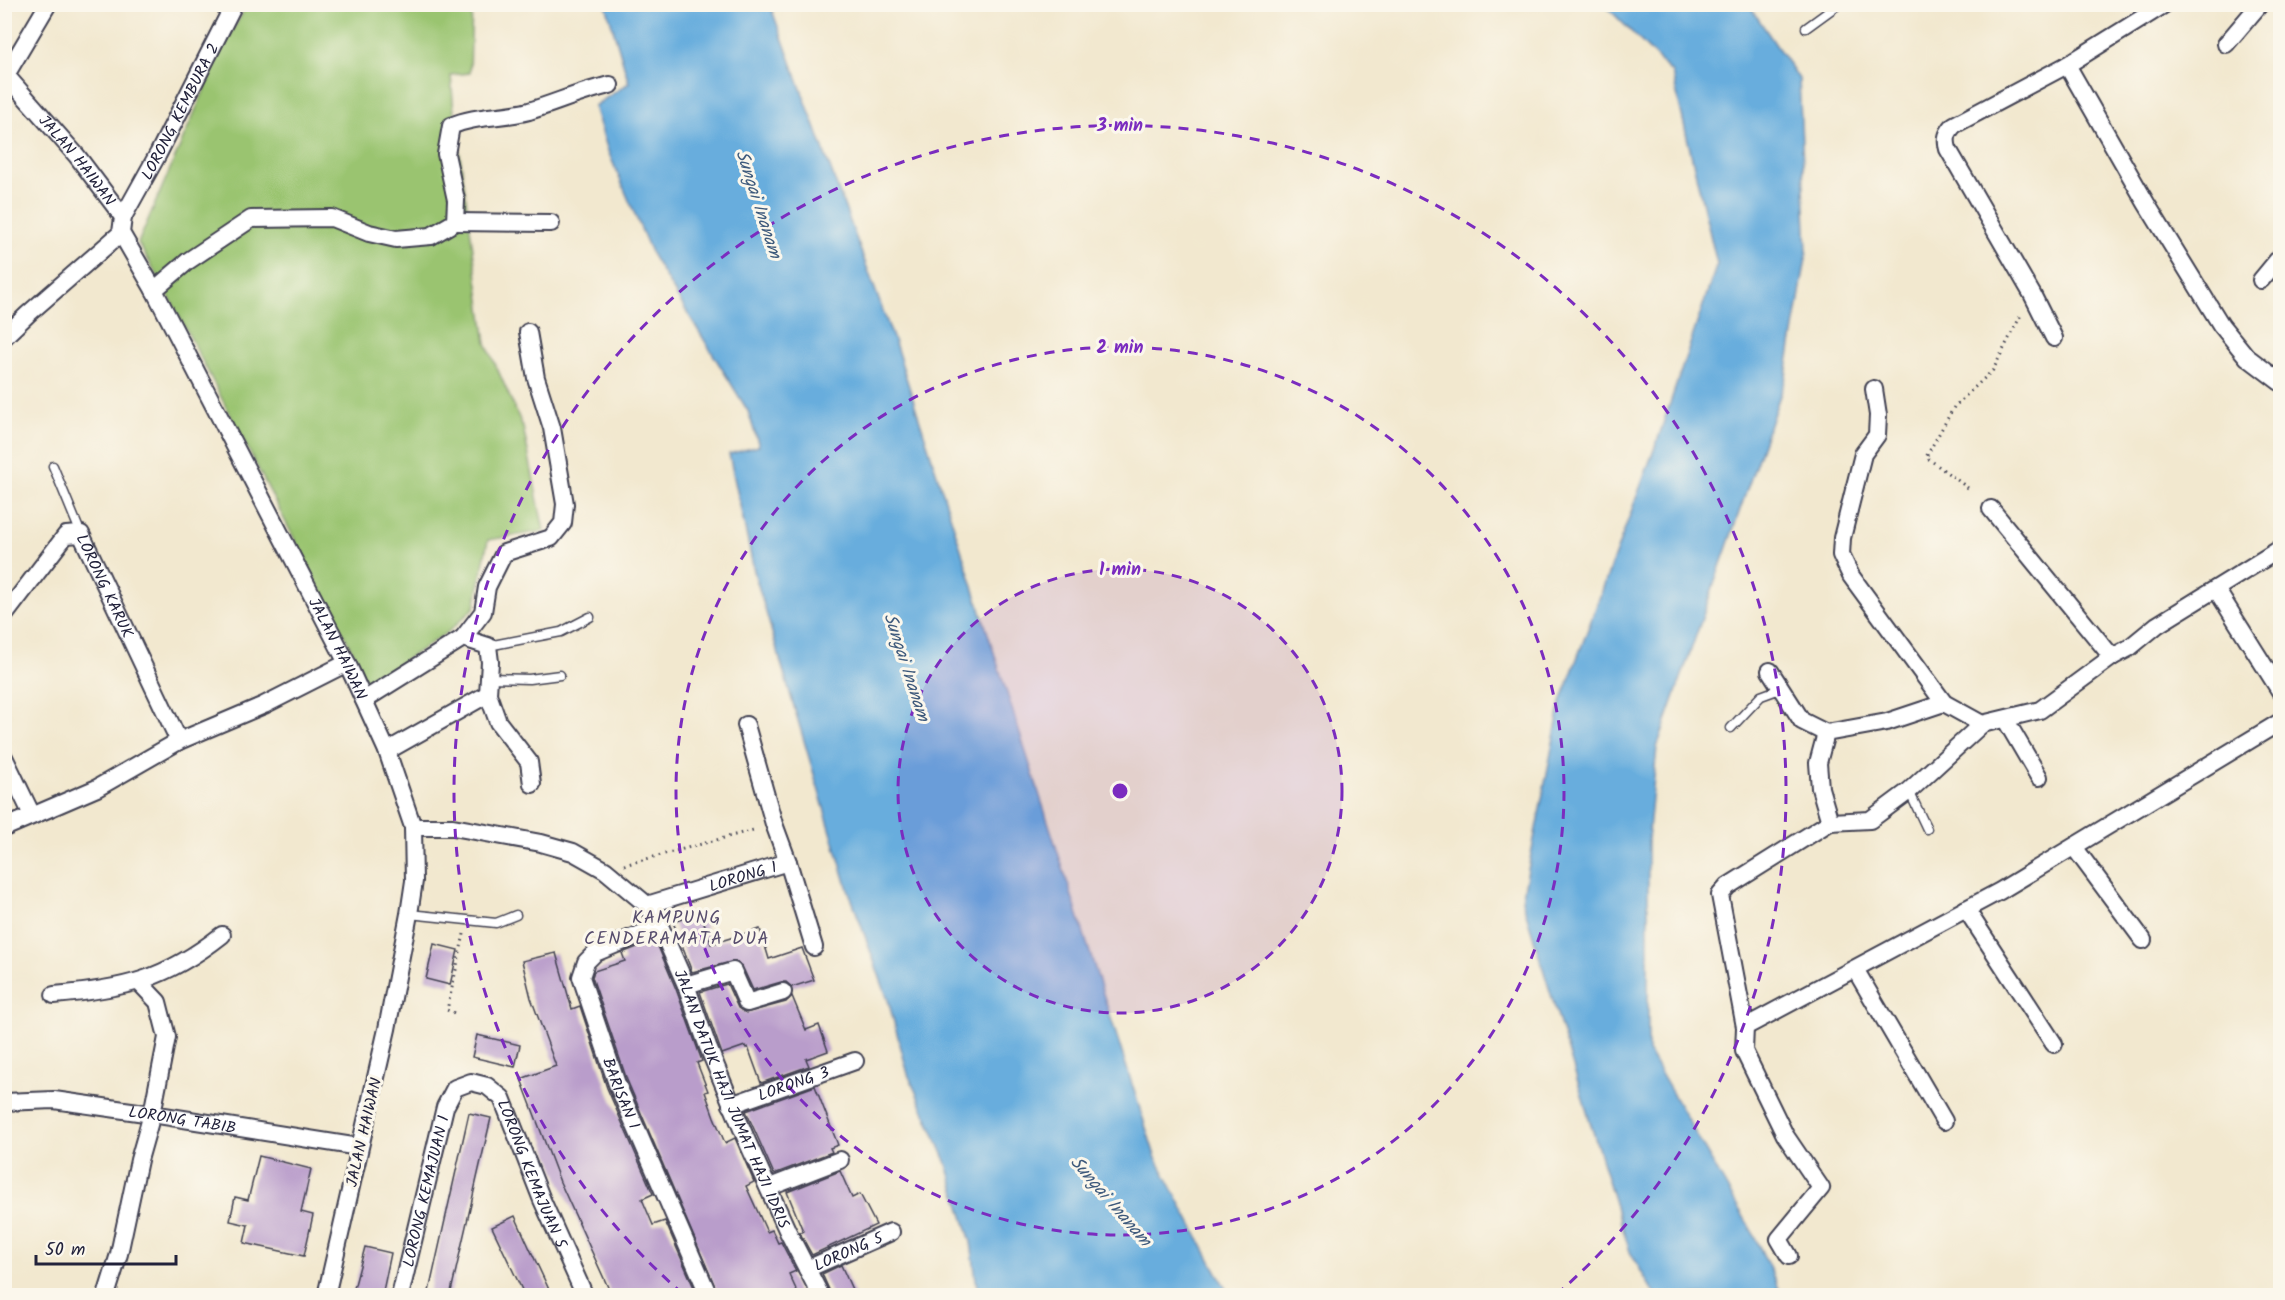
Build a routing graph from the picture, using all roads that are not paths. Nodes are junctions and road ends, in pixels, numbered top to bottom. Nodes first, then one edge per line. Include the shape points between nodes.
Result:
1 (48, 4) edge
2 (234, 4) edge
3 (1839, 4) edge
4 (2165, 4) edge
5 (2260, 4) edge
6 (1806, 28) dead end
7 (2226, 44) dead end
8 (2067, 65) junction
9 (5, 74) edge
10 (610, 85) dead end
11 (455, 222) junction
12 (551, 223) dead end
13 (122, 225) junction
14 (2280, 257) edge
15 (2261, 280) dead end
16 (154, 290) junction
17 (528, 332) dead end
18 (4, 337) edge
19 (2054, 338) dead end
20 (2280, 382) edge
21 (1874, 389) dead end
22 (53, 466) dead end
23 (1991, 509) dead end
24 (81, 534) junction
25 (2280, 549) edge
26 (2216, 588) junction
27 (4, 616) edge
28 (590, 617) dead end
29 (463, 638) junction
30 (488, 646) junction
31 (2112, 657) junction
32 (347, 663) junction
33 (1770, 671) dead end
34 (560, 675) dead end
35 (489, 686) junction
36 (1780, 689) junction
37 (2280, 692) edge
38 (363, 700) junction
39 (1944, 704) junction
40 (2005, 719) junction
41 (2280, 722) edge
42 (1982, 724) junction
43 (746, 725) dead end
44 (1731, 728) dead end
45 (1826, 733) junction
46 (179, 741) junction
47 (387, 751) junction
48 (4, 757) edge
49 (2039, 777) dead end
50 (532, 784) dead end
51 (1908, 791) junction
52 (32, 815) junction
53 (1830, 822) junction
54 (413, 827) junction
55 (4, 828) edge
56 (1927, 829) dead end
57 (2074, 847) junction
58 (788, 862) junction
59 (647, 905) junction
60 (1966, 909) junction
61 (409, 914) junction
62 (516, 915) dead end
63 (660, 926) junction
64 (222, 935) dead end
65 (2143, 940) dead end
66 (814, 947) dead end
67 (1855, 969) junction
68 (140, 982) junction
69 (686, 985) junction
70 (783, 992) dead end
71 (54, 995) dead end
72 (1745, 1027) junction
73 (2054, 1044) dead end
74 (855, 1061) dead end
75 (455, 1088) joint
76 (4, 1102) edge
77 (731, 1104) junction
78 (152, 1114) junction
79 (1944, 1121) dead end
80 (359, 1147) junction
81 (840, 1160) dead end
82 (770, 1187) junction
83 (891, 1232) dead end
84 (1789, 1256) dead end
85 (807, 1269) junction
86 (106, 1296) edge
87 (326, 1296) edge
88 (400, 1296) edge
89 (585, 1296) edge
90 (709, 1296) edge
91 (821, 1296) edge

1 - 9 street
2 - 13 street, LORONG KEMBURA 2
3 - 6 lane
4 - 8 street
5 - 7 street
8 - 19 street via 1954,125 1946,140
8 - 20 street via 2221,325 2247,357
9 - 13 street, JALAN HAIWAN via 76,156
10 - 11 street via 529,111 463,120 451,126 446,154 456,200
11 - 12 street
11 - 16 street via 431,236 396,239 332,218 251,219 188,261
13 - 16 street, JALAN HAIWAN
13 - 18 street, LORONG KEMBURA 2
14 - 15 street
16 - 32 street, JALAN HAIWAN
17 - 29 street via 536,378 552,428 565,504 563,523 551,538 504,553 487,587 483,612
21 - 39 street via 1876,435 1863,454 1841,555 1851,576
22 - 24 lane
23 - 31 street
24 - 27 street, LORONG KARUK via 66,535
24 - 46 street, LORONG KARUK
25 - 26 street
26 - 31 street
26 - 37 street
28 - 30 lane via 561,632
29 - 30 street
29 - 38 street
30 - 35 street
31 - 40 street via 2040,710
32 - 38 street, JALAN HAIWAN
32 - 46 street via 264,705
33 - 36 street
34 - 35 lane
35 - 47 street
35 - 50 street via 498,722 530,762
36 - 44 lane via 1761,696
36 - 45 street via 1802,721
38 - 47 street, JALAN HAIWAN
39 - 42 street
39 - 45 street via 1887,722
40 - 42 street
40 - 49 street
41 - 57 street
42 - 51 street
43 - 58 street
45 - 53 street via 1818,763 1820,788
46 - 52 street via 97,788
47 - 54 street, JALAN HAIWAN
48 - 52 street
51 - 53 street via 1870,820
51 - 56 lane
52 - 55 street
53 - 72 street via 1728,886 1720,895
54 - 59 street, JALAN DATUK HAJI JUMAT HAJI IDRIS via 453,827 573,852 605,870
54 - 61 street, JALAN HAIWAN via 414,881
57 - 60 street
57 - 65 street
58 - 59 street, LORONG 1
58 - 66 street, LORONG 1
59 - 63 street, JALAN DATUK HAJI JUMAT HAJI IDRIS
60 - 67 street
60 - 73 street
61 - 62 lane via 496,923
61 - 80 street, JALAN HAIWAN
63 - 69 street, JALAN DATUK HAJI JUMAT HAJI IDRIS
63 - 90 street, BARISAN 1 via 595,953 586,962 581,977 617,1084
64 - 68 street via 165,973
67 - 72 street
67 - 79 street
68 - 71 street
68 - 78 street via 159,1002 167,1037
69 - 70 street via 733,971 747,1003
69 - 77 street, JALAN DATUK HAJI JUMAT HAJI IDRIS
72 - 84 street via 1744,1051 1785,1135 1821,1188 1779,1239
74 - 77 street, LORONG 3
75 - 88 street, LORONG KEMAJUAN 1 via 445,1107
75 - 89 street, LORONG KEMAJUAN 5 via 471,1082 487,1086 502,1098
76 - 78 street, LORONG TABIB via 54,1101
77 - 82 street, JALAN DATUK HAJI JUMAT HAJI IDRIS
78 - 80 street, LORONG TABIB
78 - 86 street
80 - 87 street, JALAN HAIWAN
81 - 82 street
82 - 85 street, JALAN DATUK HAJI JUMAT HAJI IDRIS
83 - 85 street, LORONG 5
85 - 91 street, JALAN DATUK HAJI JUMAT HAJI IDRIS

